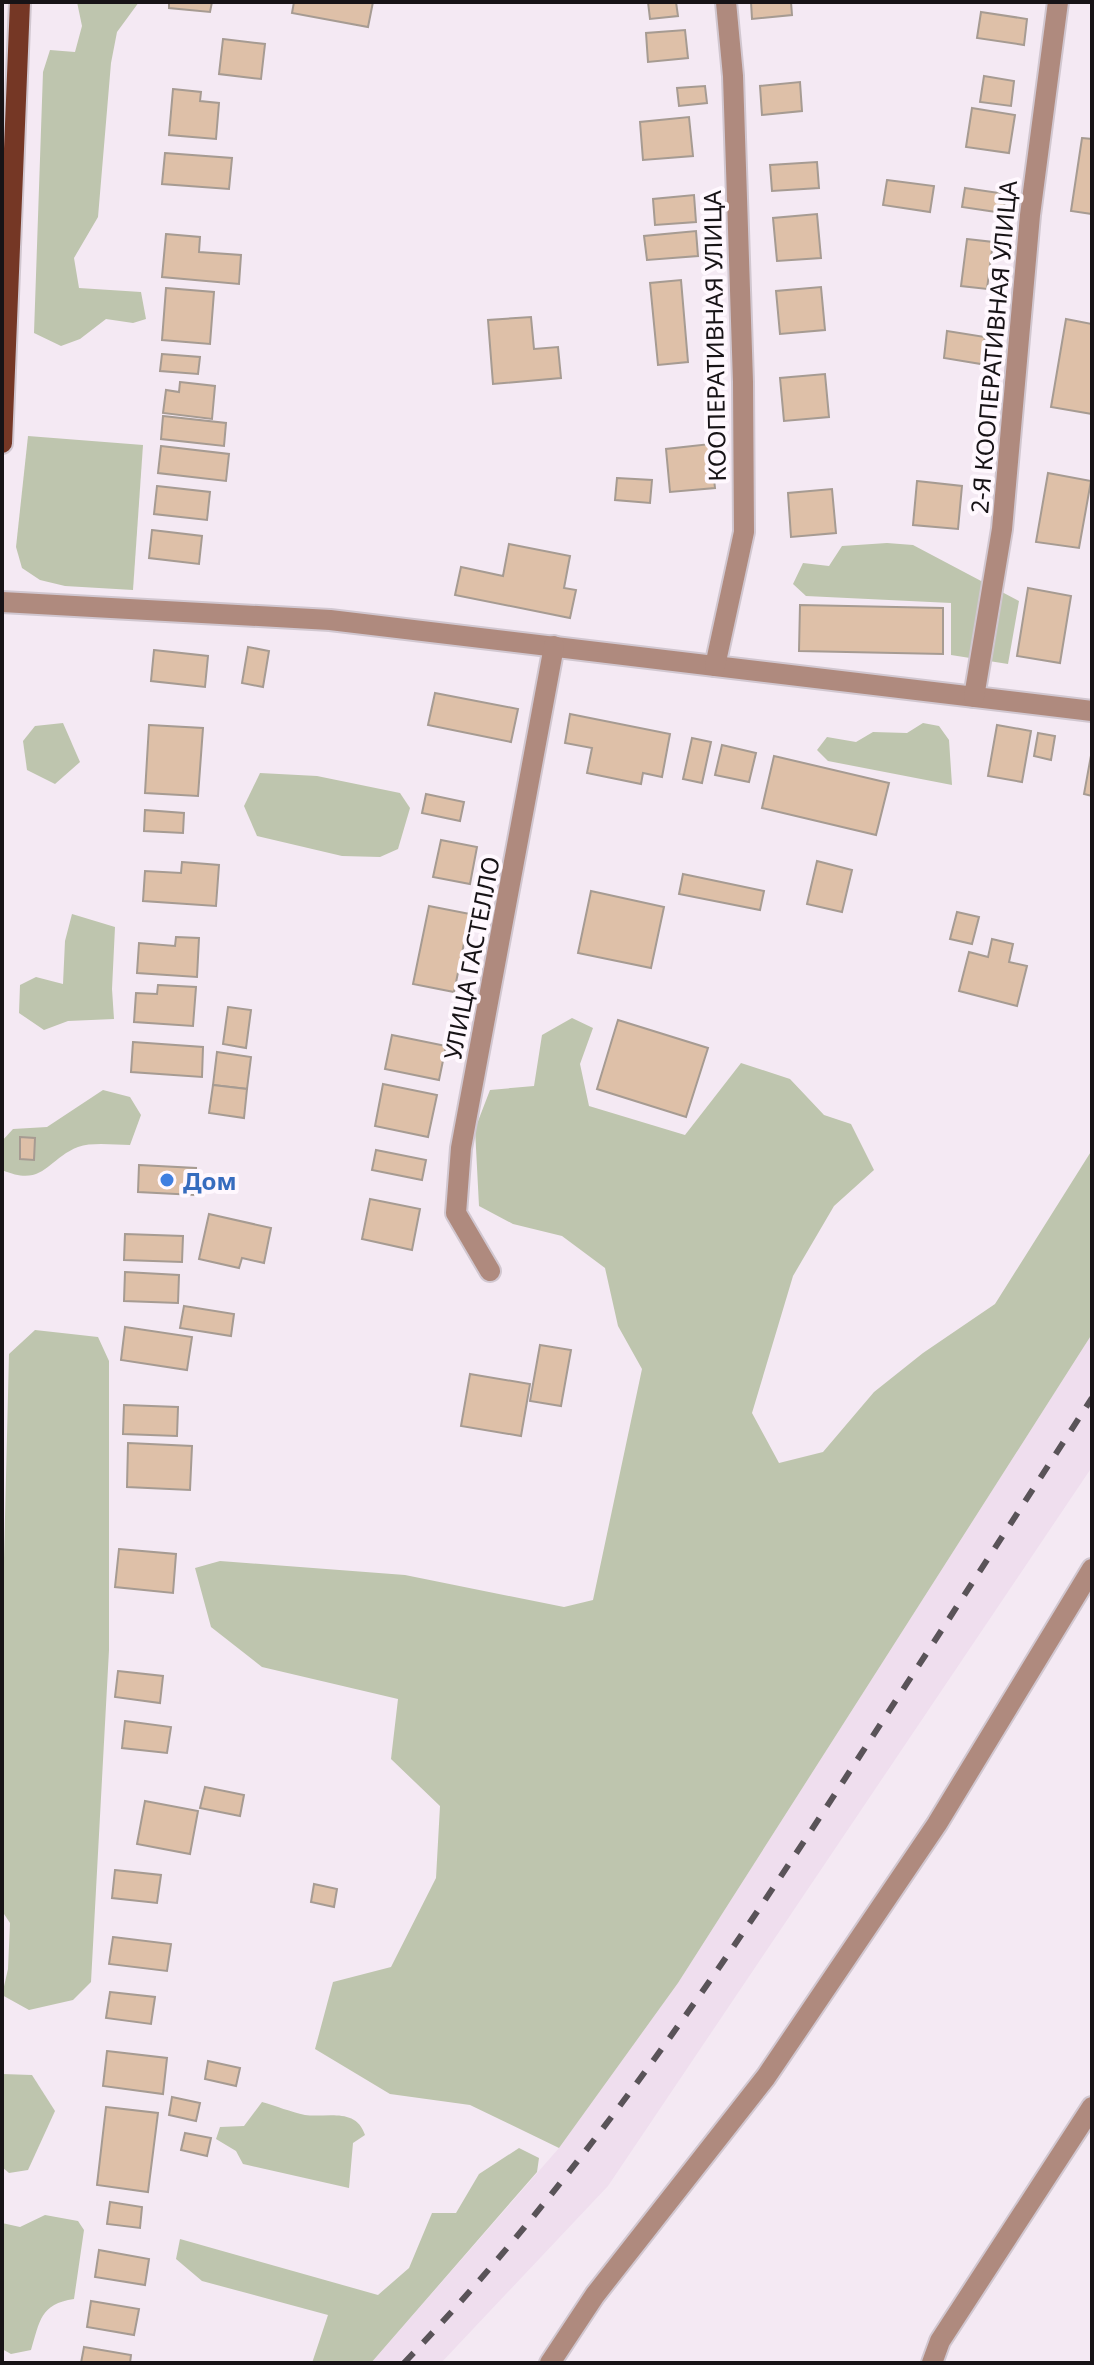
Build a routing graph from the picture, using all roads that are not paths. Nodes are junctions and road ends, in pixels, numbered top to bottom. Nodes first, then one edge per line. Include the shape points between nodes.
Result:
1 (20, 2) edge
2 (726, 2) edge
3 (1058, 2) edge
4 (2, 443) edge
5 (2, 602) edge
6 (554, 646) junction
7 (715, 666) junction
8 (974, 697) junction
9 (1092, 711) edge
10 (490, 1271) dead end
11 (1092, 1569) edge
12 (1092, 2107) edge
13 (550, 2363) edge
14 (932, 2363) edge

1 - 4 main road
2 - 7 street, КООПЕРАТИВНАЯ УЛИЦА via 734,91 744,532
3 - 8 street, 2-Я КООПЕРАТИВНАЯ УЛИЦА via 1030,215 1002,529
5 - 6 street via 330,620
6 - 7 street
6 - 10 street, УЛИЦА ГАСТЕЛЛО via 461,1148 456,1213
7 - 8 street
8 - 9 street
11 - 13 street via 937,1824 766,2077 595,2295
12 - 14 street via 940,2341

